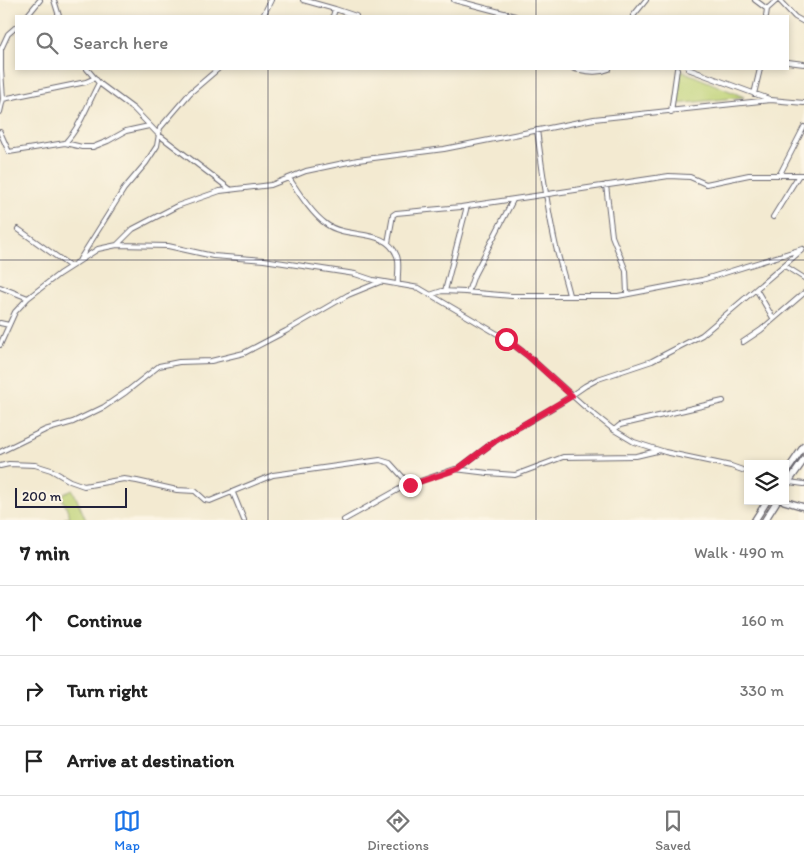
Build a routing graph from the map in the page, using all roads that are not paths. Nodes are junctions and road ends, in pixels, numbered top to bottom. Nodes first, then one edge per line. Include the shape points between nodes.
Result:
1 (40, 0) edge
2 (54, 0) edge
3 (271, 0) edge
4 (303, 0) edge
5 (454, 0) edge
6 (646, 0) edge
7 (755, 0) edge
8 (778, 0) edge
9 (335, 8) junction
10 (767, 9) junction
11 (28, 15) edge
12 (59, 15) edge
13 (265, 15) edge
14 (333, 15) edge
15 (353, 15) edge
16 (511, 15) edge
17 (634, 15) edge
18 (766, 15) edge
19 (804, 22) edge
20 (15, 27) edge
21 (789, 62) edge
22 (804, 64) edge
23 (88, 70) edge
24 (217, 70) edge
25 (581, 70) edge
26 (607, 70) edge
27 (677, 70) edge
28 (692, 70) edge
29 (760, 70) edge
30 (95, 78) junction
31 (99, 83) junction
32 (754, 94) junction
33 (3, 99) junction
34 (771, 100) junction
35 (804, 103) edge
36 (0, 112) edge
37 (671, 112) junction
38 (149, 126) junction
39 (804, 127) edge
40 (537, 130) junction
41 (0, 132) edge
42 (158, 135) junction
43 (64, 143) junction
44 (780, 174) junction
45 (799, 175) junction
46 (804, 175) edge
47 (289, 178) junction
48 (606, 185) junction
49 (232, 190) junction
50 (546, 194) junction
51 (513, 199) junction
52 (467, 206) junction
53 (773, 217) dead end
54 (18, 229) dead end
55 (388, 243) junction
56 (117, 245) junction
57 (803, 249) edge
58 (79, 260) junction
59 (70, 266) junction
60 (784, 266) junction
61 (804, 278) edge
62 (382, 281) junction
63 (398, 284) junction
64 (0, 287) edge
65 (756, 289) junction
66 (445, 291) junction
67 (468, 292) junction
68 (804, 293) edge
69 (430, 294) junction
70 (627, 294) junction
71 (569, 295) junction
72 (28, 298) junction
73 (773, 318) junction
74 (0, 323) edge
75 (9, 325) junction
76 (743, 342) dead end
77 (0, 345) edge
78 (572, 396) junction
79 (723, 401) dead end
80 (614, 430) junction
81 (804, 446) edge
82 (660, 450) junction
83 (0, 452) edge
84 (804, 460) edge
85 (0, 466) edge
86 (789, 468) edge
87 (458, 469) junction
88 (744, 471) edge
89 (789, 482) edge
90 (804, 484) edge
91 (410, 485) junction
92 (789, 485) edge
93 (233, 492) junction
94 (789, 502) edge
95 (764, 505) edge
96 (774, 505) edge
97 (804, 507) edge
98 (244, 520) edge
99 (344, 520) edge
100 (755, 520) edge
101 (765, 520) edge

1 - 11 street
2 - 12 street
3 - 13 street
4 - 9 street
5 - 16 street
6 - 17 street
7 - 10 street
8 - 10 street
8 - 19 street
9 - 14 street
9 - 15 street
10 - 18 street
20 - 33 street via 1,49
21 - 22 street
23 - 30 street
24 - 42 street via 170,115
25 - 26 street
27 - 37 street
28 - 32 street
29 - 32 street
30 - 31 street
30 - 33 street
31 - 38 street via 134,109
31 - 43 street
32 - 34 street
33 - 36 street
34 - 35 street
34 - 37 street
37 - 40 street via 594,119
38 - 42 street
38 - 43 street via 126,131 92,147
39 - 44 street
40 - 47 street via 444,149 358,160
40 - 50 street
41 - 43 street via 9,152
42 - 49 street
42 - 58 street via 146,163 124,189
44 - 45 street
44 - 48 street via 745,176 706,184 690,177 669,176
45 - 46 street
45 - 53 street
47 - 49 street via 271,185
47 - 55 street via 326,224 345,233 373,236
48 - 50 street
48 - 70 street via 612,236 626,271
49 - 56 street via 177,206 133,230
50 - 51 street
50 - 71 street
51 - 52 street
51 - 67 street
52 - 55 street via 393,214
52 - 66 street
54 - 59 street
55 - 63 street via 397,255
56 - 58 street via 98,249
56 - 62 street via 168,246 213,256 356,274
57 - 60 street
57 - 70 street via 702,280
58 - 59 street
59 - 72 street
60 - 61 street
60 - 65 street
62 - 63 street
62 - 83 street via 348,295 244,353 211,361 159,366 104,407
63 - 69 street
64 - 72 street
65 - 73 street
65 - 78 street via 687,344 652,361 598,380
66 - 67 street
66 - 69 street
67 - 71 street via 512,296
68 - 73 street
69 - 78 street via 506,339
70 - 71 street
72 - 75 street via 15,312
73 - 76 street
74 - 75 street
75 - 77 street
78 - 80 street
78 - 87 street via 495,441
79 - 80 street
80 - 82 street via 634,442
81 - 86 highway
82 - 87 street via 636,456 563,457 515,474
82 - 88 street
84 - 89 highway
85 - 93 street via 36,465 84,486 124,479 137,481 195,491 210,501
87 - 91 street
90 - 92 street
91 - 93 street via 390,463 380,460 273,475
91 - 99 street
93 - 98 street
94 - 97 main road
95 - 100 highway
96 - 101 highway

